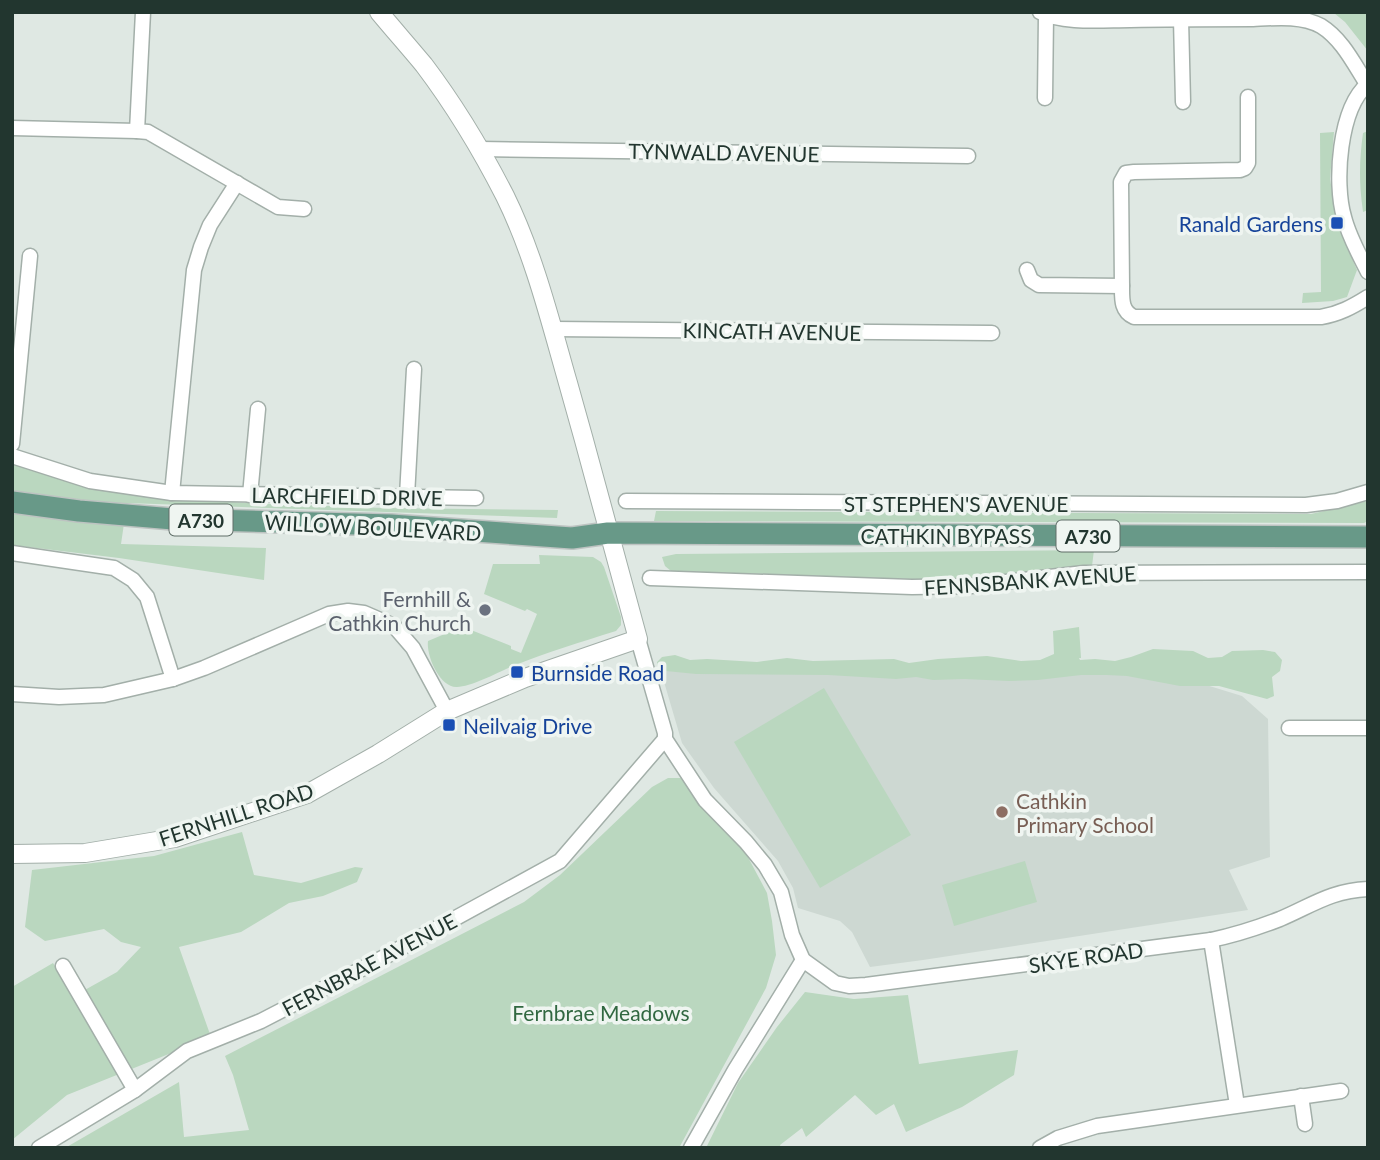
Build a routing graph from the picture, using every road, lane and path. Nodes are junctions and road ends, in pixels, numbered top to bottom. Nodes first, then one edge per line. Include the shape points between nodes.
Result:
1 (143, 12) edge
2 (379, 12) edge
3 (1043, 14) edge
4 (1271, 15) edge
5 (1181, 19) junction
6 (1368, 84) edge
7 (1248, 97) dead end
8 (1045, 98) dead end
9 (1183, 102) dead end
10 (12, 128) edge
11 (137, 131) junction
12 (480, 149) junction
13 (968, 156) dead end
14 (237, 183) junction
15 (304, 209) dead end
16 (30, 256) dead end
17 (1027, 270) dead end
18 (1368, 272) edge
19 (1122, 286) junction
20 (1368, 297) edge
21 (553, 329) junction
22 (992, 333) dead end
23 (414, 369) dead end
24 (258, 409) dead end
25 (12, 444) edge
26 (12, 456) edge
27 (1368, 492) edge
28 (172, 494) junction
29 (250, 495) junction
30 (407, 496) junction
31 (476, 498) dead end
32 (626, 501) dead end
33 (12, 502) edge
34 (608, 533) junction
35 (1368, 537) edge
36 (12, 553) edge
37 (1368, 572) edge
38 (650, 578) dead end
39 (638, 639) junction
40 (173, 679) junction
41 (12, 694) edge
42 (447, 711) junction
43 (1289, 728) dead end
44 (1368, 728) edge
45 (665, 740) junction
46 (12, 854) edge
47 (1368, 889) edge
48 (1211, 940) junction
49 (803, 960) junction
50 (63, 965) dead end
51 (135, 1090) junction
52 (1341, 1090) dead end
53 (1301, 1096) junction
54 (1237, 1105) junction
55 (1305, 1124) dead end
56 (39, 1148) edge
57 (691, 1148) edge
58 (1040, 1148) edge

1 - 11 street
2 - 12 street via 423,65
3 - 5 street via 1081,20
3 - 8 street
4 - 5 street
4 - 6 street via 1321,27 1342,46
5 - 9 street
6 - 18 street via 1350,112 1339,169 1343,216
7 - 19 street via 1245,168 1134,172 1123,177
10 - 11 street
11 - 14 street via 148,132
12 - 13 street, TYNWALD AVENUE
12 - 21 street via 524,237
14 - 15 street via 278,207
14 - 28 street via 211,225 194,270
16 - 25 street
17 - 19 street via 1039,285
19 - 20 street via 1125,311 1134,317 1321,317 1347,310
21 - 22 street, KINCATH AVENUE
21 - 34 street
23 - 30 street
24 - 29 street
26 - 28 street, LARCHFIELD DRIVE via 90,481
27 - 32 street, ST STEPHEN'S AVENUE via 1306,505
28 - 29 street, LARCHFIELD DRIVE
29 - 30 street, LARCHFIELD DRIVE
30 - 31 street, LARCHFIELD DRIVE
33 - 34 main road, WILLOW BOULEVARD / A730 via 173,519 391,525 572,538
34 - 35 main road, CATHKIN BYPASS / A730
34 - 39 street
36 - 40 street via 114,568 133,580 147,597
37 - 38 street, FENNSBANK AVENUE via 1096,573 912,587
39 - 42 street, FERNHILL ROAD
39 - 45 street
40 - 41 street via 104,695
40 - 42 street via 329,614 348,611 394,626 413,648
42 - 46 street, FERNHILL ROAD via 307,794 188,834 85,853
43 - 44 street
45 - 49 street via 705,800 765,865 781,892
45 - 51 street, FERNBRAE AVENUE via 560,861 261,1021 187,1051
47 - 48 street, SKYE ROAD via 1329,895 1262,926
48 - 49 street, SKYE ROAD via 857,985 835,984
48 - 54 street
49 - 57 street
50 - 51 street
51 - 56 street, FERNBRAE AVENUE
52 - 53 street
53 - 54 street
53 - 55 street
54 - 58 street via 1097,1126

